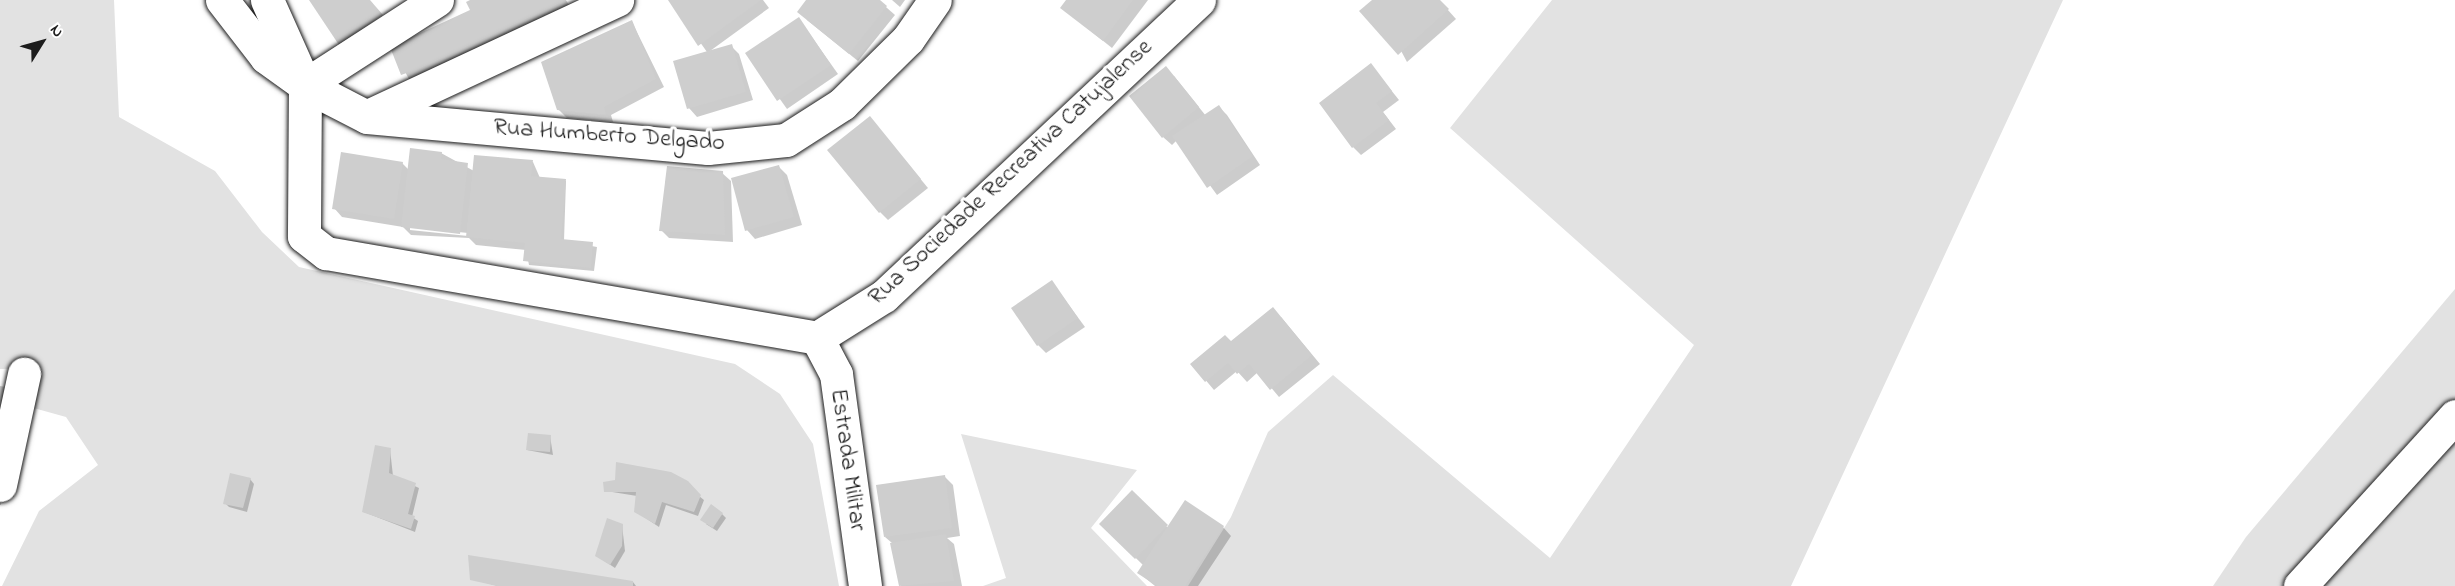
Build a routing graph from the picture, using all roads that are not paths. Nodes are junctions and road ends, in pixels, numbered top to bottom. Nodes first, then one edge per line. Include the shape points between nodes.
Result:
1 (222, 0) edge
2 (267, 0) edge
3 (437, 0) edge
4 (616, 0) edge
5 (935, 0) edge
6 (1199, 0) edge
7 (305, 85) junction
8 (367, 117) junction
9 (817, 338) junction
10 (24, 374) dead end
11 (2455, 416) edge
12 (0, 485) edge
13 (865, 586) edge
14 (2300, 586) edge

1 - 7 street, Rua Humberto Delgado via 266,57
2 - 7 street
3 - 7 street
4 - 8 street
5 - 8 street, Rua Humberto Delgado via 908,39 842,105 786,140 708,148
6 - 9 street, Rua Sociedade Recreativa Catujalense via 884,297
7 - 8 street, Rua Humberto Delgado
7 - 9 street via 304,236 326,253
9 - 13 street, Estrada Militar via 836,374
10 - 12 street
11 - 14 street

